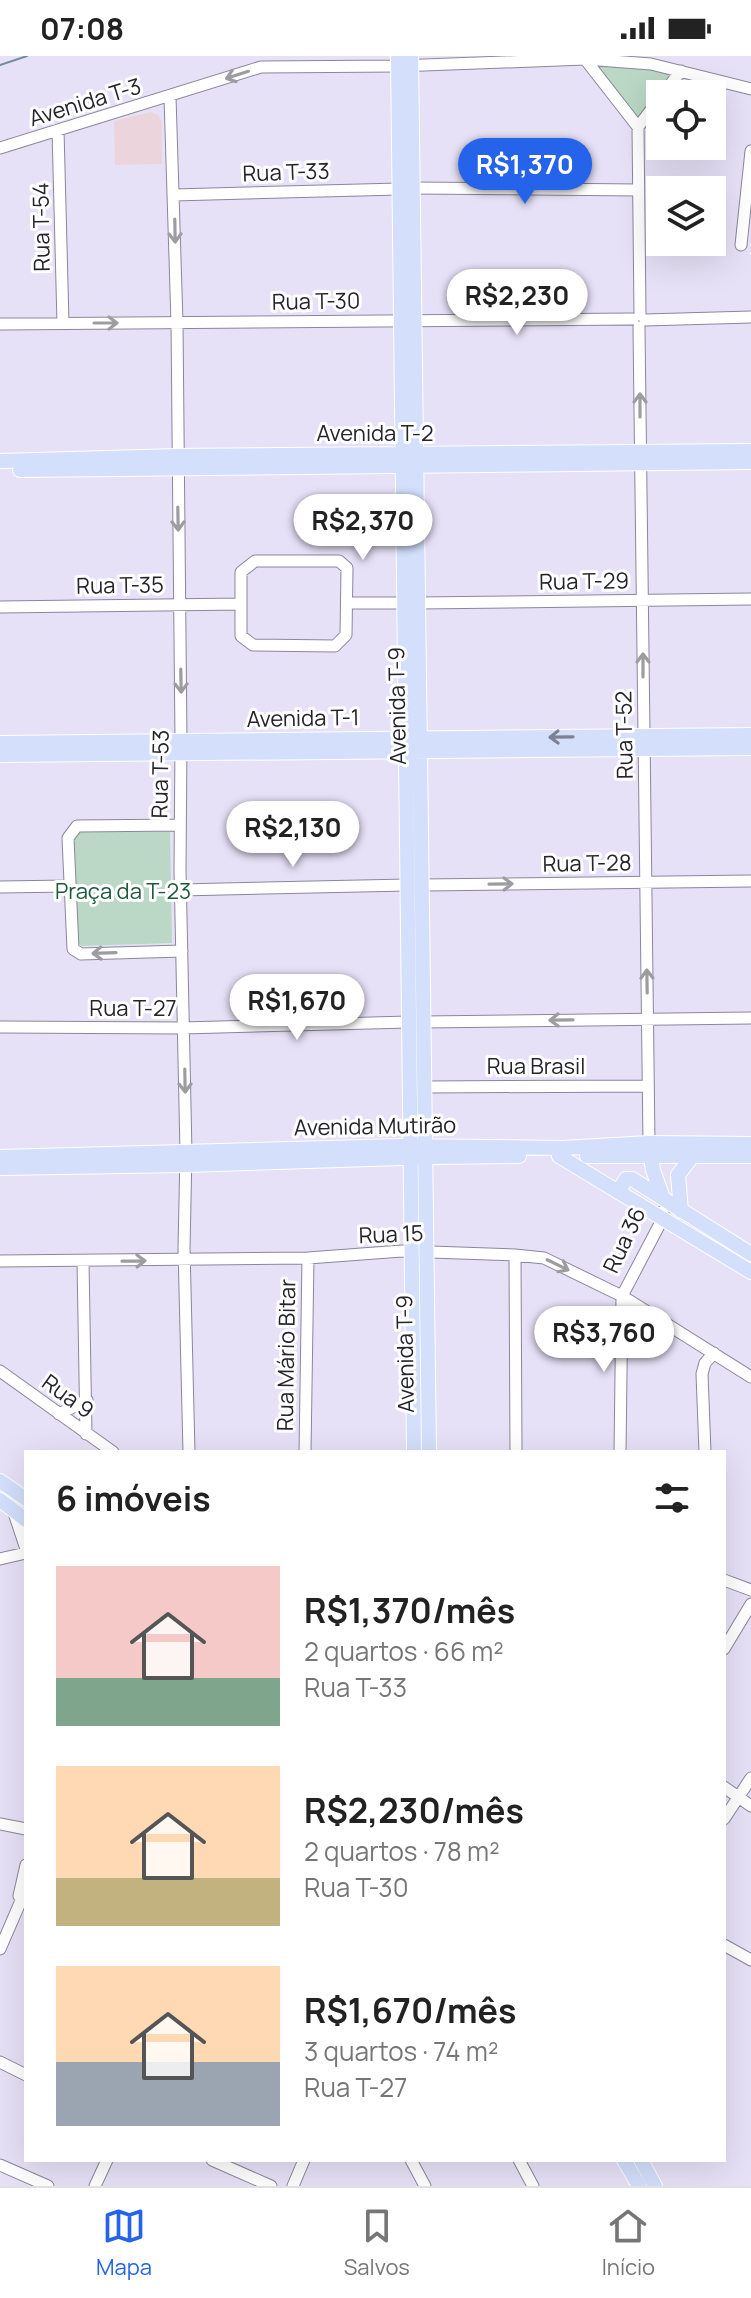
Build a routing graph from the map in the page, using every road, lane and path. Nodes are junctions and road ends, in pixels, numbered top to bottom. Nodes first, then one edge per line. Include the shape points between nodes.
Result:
1 (585, 59) junction
2 (405, 61) edge
3 (681, 71) junction
4 (674, 80) edge
5 (751, 89) edge
6 (170, 97) junction
7 (646, 117) edge
8 (638, 127) junction
9 (58, 130) junction
10 (0, 148) edge
11 (751, 151) edge
12 (406, 188) junction
13 (638, 190) junction
14 (174, 195) junction
15 (741, 245) dead end
16 (751, 317) edge
17 (408, 320) junction
18 (639, 320) junction
19 (63, 323) junction
20 (177, 323) junction
21 (0, 324) edge
22 (751, 451) edge
23 (640, 458) junction
24 (409, 460) junction
25 (0, 461) edge
26 (177, 462) junction
27 (751, 462) edge
28 (0, 470) edge
29 (751, 599) edge
30 (642, 600) junction
31 (180, 603) junction
32 (347, 603) junction
33 (411, 603) junction
34 (241, 604) junction
35 (0, 607) edge
36 (751, 735) edge
37 (0, 743) edge
38 (644, 743) junction
39 (413, 745) junction
40 (181, 748) junction
41 (751, 748) edge
42 (0, 755) edge
43 (179, 825) junction
44 (751, 881) edge
45 (645, 882) junction
46 (407, 885) junction
47 (423, 885) junction
48 (69, 886) junction
49 (0, 887) edge
50 (180, 890) junction
51 (182, 951) junction
52 (751, 1018) edge
53 (647, 1020) junction
54 (416, 1022) junction
55 (0, 1027) edge
56 (183, 1028) junction
57 (648, 1086) junction
58 (424, 1087) junction
59 (751, 1144) edge
60 (650, 1149) junction
61 (417, 1152) junction
62 (694, 1154) junction
63 (559, 1156) junction
64 (751, 1156) edge
65 (0, 1157) edge
66 (186, 1159) junction
67 (0, 1168) edge
68 (618, 1192) junction
69 (663, 1199) junction
70 (681, 1211) junction
71 (663, 1218) junction
72 (420, 1252) junction
73 (751, 1254) edge
74 (515, 1255) junction
75 (308, 1258) junction
76 (185, 1259) junction
77 (0, 1261) edge
78 (83, 1261) junction
79 (751, 1272) edge
80 (622, 1296) junction
81 (714, 1353) junction
82 (0, 1371) edge
83 (751, 1377) edge
84 (87, 1400) junction
85 (59, 1414) junction
86 (86, 1434) junction
87 (110, 1450) edge
88 (189, 1450) edge
89 (305, 1450) edge
90 (414, 1450) edge
91 (429, 1450) edge
92 (516, 1450) edge
93 (620, 1450) edge
94 (705, 1450) edge
95 (0, 1481) edge
96 (24, 1498) edge
97 (6, 1505) edge
98 (24, 1518) edge
99 (24, 1546) edge
100 (24, 1552) edge
101 (0, 1559) edge
102 (726, 1581) edge
103 (751, 1590) edge
104 (751, 1604) edge
105 (726, 1646) edge
106 (751, 1778) edge
107 (726, 1788) edge
108 (738, 1797) junction
109 (751, 1806) edge
110 (726, 1816) edge
111 (0, 1824) edge
112 (24, 1829) edge
113 (24, 1874) edge
114 (24, 1893) edge
115 (16, 1910) junction
116 (726, 1946) edge
117 (0, 1949) edge
118 (749, 1955) edge
119 (0, 2062) edge
120 (24, 2074) edge
121 (106, 2162) edge
122 (217, 2162) edge
123 (303, 2162) edge
124 (412, 2162) edge
125 (520, 2162) edge
126 (625, 2162) edge
127 (642, 2162) edge
128 (0, 2165) edge
129 (48, 2186) edge
130 (95, 2186) edge
131 (271, 2186) edge
132 (293, 2186) edge
133 (425, 2186) edge
134 (533, 2186) edge
135 (639, 2186) edge
136 (655, 2186) edge

1 - 2 street, Avenida T-3
1 - 3 street, Avenida T-3
1 - 8 street
2 -> 6 street, Avenida T-3 via 261,67
2 - 12 main road, Avenida T-9
3 - 4 street
3 - 5 street, Avenida T-3
6 - 9 street, Avenida T-3
6 - 14 street, Rua T-53
7 - 8 street
8 - 13 street, Rua T-52
9 - 10 street, Avenida T-3
9 - 19 street, Rua T-54
11 - 15 street
12 - 13 street, Rua T-33
12 - 14 street, Rua T-33
12 - 17 main road, Avenida T-9
13 - 18 street, Rua T-52
14 -> 20 street, Rua T-53
16 - 18 street, Rua T-30
17 - 18 street, Rua T-30
17 - 20 street, Rua T-30
17 - 24 main road, Avenida T-9
23 -> 18 street, Rua T-52
19 -> 20 street, Rua T-30
19 - 21 street, Rua T-30
20 - 26 street, Rua T-53
22 - 23 main road, Avenida T-2
23 - 24 main road, Avenida T-2
23 - 27 main road, Avenida T-2
23 - 30 street, Rua T-52
24 - 26 main road, Avenida T-2
24 - 33 main road, Avenida T-9
25 - 26 main road, Avenida T-2
26 - 28 main road, Avenida T-2
26 -> 31 street, Rua T-53
29 - 30 street, Rua T-29
30 - 33 street, Rua T-29
38 -> 30 street, Rua T-52
31 - 34 street, Rua T-35
31 - 35 street, Rua T-35
31 -> 40 street, Rua T-53
32 - 33 street, Rua T-29
32 - 34 street via 346,635 335,646 253,645 241,636
32 - 34 street via 347,568 339,561 255,561 241,572
33 - 39 main road, Avenida T-9
36 - 38 main road, Avenida T-1
37 - 40 main road, Avenida T-1
38 - 39 main road, Avenida T-1
38 - 41 main road, Avenida T-1
38 - 45 street, Rua T-52
39 - 40 main road, Avenida T-1
39 - 46 main road, Avenida T-9
39 - 47 main road, Avenida T-9
40 - 42 main road, Avenida T-1
40 - 43 street, Rua T-53
43 - 48 street via 77,826 68,838
43 - 50 street, Rua T-53
44 - 45 street, Rua T-28
47 -> 45 street, Rua T-28
53 -> 45 street, Rua T-52
46 - 50 street
46 - 54 main road, Avenida T-9
47 - 54 main road, Avenida T-9
48 - 49 street
51 -> 48 street via 81,954 73,949
50 - 51 street, Rua T-53
51 - 56 street, Rua T-53
52 - 53 street, Rua T-27
53 -> 54 street, Rua T-27
53 - 57 street, Rua T-52
54 - 56 street, Rua T-27
54 - 58 main road, Avenida T-9
54 - 61 main road, Avenida T-9
55 - 56 street, Rua T-27
56 -> 66 street, Rua T-53
57 - 58 street, Rua Brasil
57 - 60 street, Rua T-52
58 - 61 main road, Avenida T-9
59 - 60 main road, Avenida Mutirão
60 - 61 main road, Avenida Mutirão
60 - 62 main road, Avenida Mutirão
60 - 63 main road, Avenida Mutirão
60 - 69 main road, Rua 36
61 - 63 main road, Avenida Mutirão
61 - 66 main road, Avenida Mutirão
61 - 72 main road, Avenida T-9
62 - 64 main road, Avenida Mutirão
62 - 70 main road via 678,1175
63 - 68 main road
65 - 66 main road, Avenida Mutirão
66 - 67 main road, Avenida Mutirão
66 - 76 street, Rua T-53
68 - 69 main road via 626,1179 632,1179
68 - 71 main road
69 - 70 main road
69 - 71 street, Rua 36
70 - 73 main road
71 - 79 main road
71 - 80 street, Rua 36
72 - 74 street, Rua 15
72 - 75 street, Rua 15
72 - 90 main road, Avenida T-9
72 - 91 main road, Avenida T-9
74 -> 80 street, Rua 15 via 544,1258
74 - 92 street
75 - 76 street, Rua 15
75 - 89 street, Rua Mário Bitar
78 -> 76 street, Rua 15
76 - 88 street, Rua T-53
77 - 78 street, Rua 15
78 - 84 street
80 - 81 street, Rua 15
80 - 93 street, Rua 36
81 - 83 street, Rua 15
81 - 94 street via 702,1374
82 - 85 street, Rua 9
84 - 85 street
84 - 86 street
85 - 86 street, Rua 9
86 - 87 street, Rua 9
95 - 96 main road
97 - 98 main road
97 - 99 street
100 - 101 street
102 - 103 street
104 - 105 street
106 - 108 street
107 - 108 street
108 - 109 street
108 - 110 street
111 - 112 street
113 - 115 street
114 - 115 street
115 - 117 street
116 - 118 street
119 - 120 street
121 - 130 street
122 - 131 street
123 - 132 street
124 - 133 street
125 - 134 street
126 - 135 main road
127 - 136 main road
128 - 129 street

